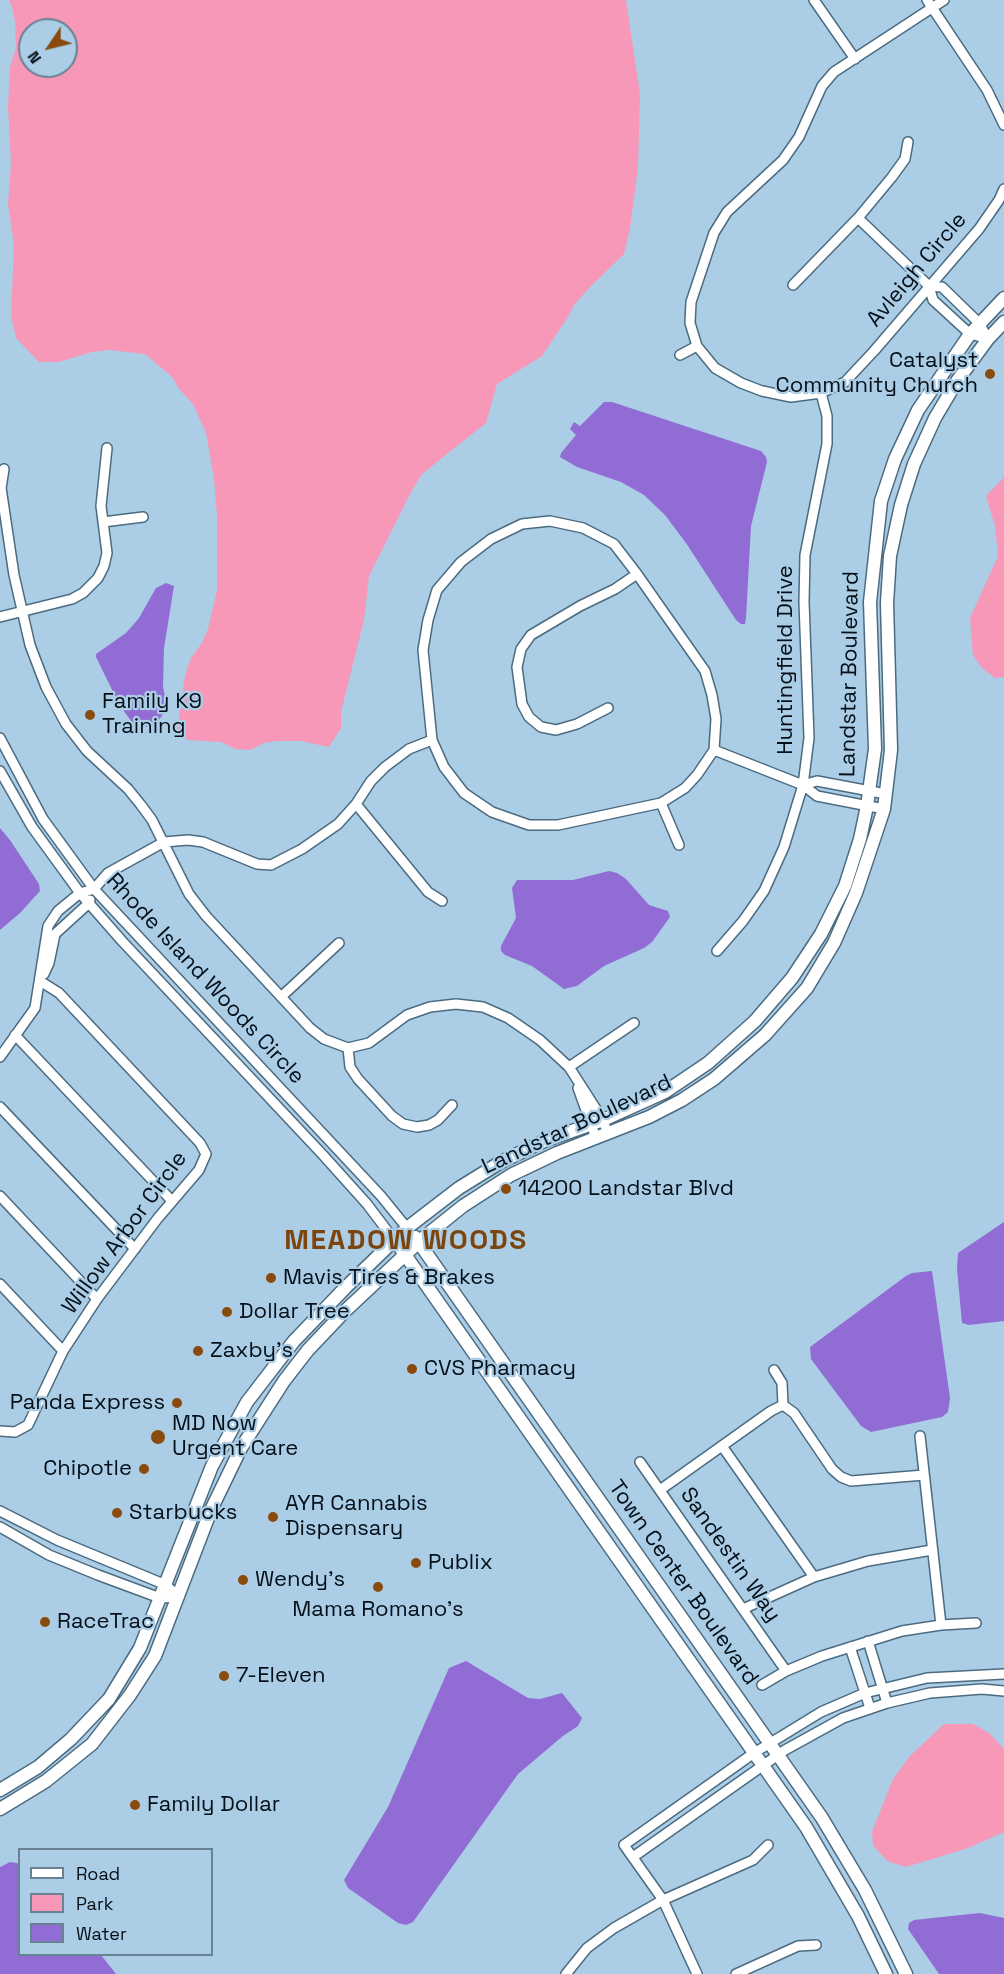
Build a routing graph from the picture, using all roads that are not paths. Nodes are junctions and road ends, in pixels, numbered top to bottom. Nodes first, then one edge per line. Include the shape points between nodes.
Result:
1 (814, 0) edge
2 (944, 0) edge
3 (930, 4) edge
4 (855, 59) junction
5 (1004, 125) edge
6 (908, 142) dead end
7 (1004, 189) edge
8 (858, 218) junction
9 (793, 285) dead end
10 (929, 286) junction
11 (1004, 298) edge
12 (1004, 322) edge
13 (979, 323) junction
14 (970, 334) junction
15 (988, 339) junction
16 (697, 346) junction
17 (680, 355) dead end
18 (821, 393) junction
19 (107, 448) dead end
20 (4, 469) dead end
21 (143, 517) dead end
22 (103, 522) junction
23 (637, 574) junction
24 (22, 612) junction
25 (0, 617) edge
26 (608, 708) dead end
27 (0, 738) edge
28 (432, 740) junction
29 (714, 750) junction
30 (3, 754) edge
31 (0, 771) edge
32 (803, 785) junction
33 (869, 792) junction
34 (886, 794) junction
35 (661, 803) junction
36 (356, 804) junction
37 (867, 806) junction
38 (884, 809) junction
39 (164, 842) junction
40 (678, 845) dead end
41 (94, 889) junction
42 (80, 893) junction
43 (442, 901) dead end
44 (89, 903) junction
45 (339, 943) dead end
46 (717, 951) dead end
47 (40, 981) junction
48 (281, 997) junction
49 (634, 1023) dead end
50 (15, 1035) junction
51 (348, 1048) junction
52 (0, 1057) edge
53 (569, 1067) junction
54 (452, 1105) dead end
55 (0, 1107) edge
56 (597, 1122) junction
57 (601, 1136) junction
58 (0, 1196) edge
59 (172, 1201) junction
60 (407, 1228) junction
61 (395, 1241) junction
62 (419, 1242) junction
63 (135, 1249) junction
64 (404, 1255) junction
65 (0, 1284) edge
66 (97, 1299) junction
67 (63, 1351) junction
68 (774, 1370) dead end
69 (783, 1405) junction
70 (0, 1431) edge
71 (920, 1436) dead end
72 (722, 1446) junction
73 (640, 1461) dead end
74 (574, 1464) junction
75 (559, 1475) junction
76 (924, 1475) junction
77 (660, 1490) junction
78 (0, 1511) edge
79 (0, 1527) edge
80 (932, 1550) junction
81 (814, 1576) junction
82 (166, 1585) junction
83 (179, 1597) junction
84 (160, 1598) junction
85 (743, 1609) junction
86 (976, 1623) dead end
87 (941, 1625) junction
88 (868, 1641) junction
89 (850, 1647) junction
90 (786, 1671) junction
91 (1004, 1674) edge
92 (762, 1685) dead end
93 (882, 1688) junction
94 (1004, 1691) edge
95 (865, 1693) junction
96 (886, 1703) junction
97 (870, 1708) junction
98 (769, 1743) junction
99 (754, 1753) junction
100 (778, 1755) junction
101 (762, 1765) junction
102 (0, 1790) edge
103 (0, 1809) edge
104 (768, 1845) dead end
105 (633, 1857) junction
106 (663, 1900) junction
107 (816, 1945) dead end
108 (566, 1974) edge
109 (697, 1974) edge
110 (736, 1974) edge
111 (886, 1974) edge
112 (906, 1974) edge

1 - 4 street
2 - 3 street, Avleigh Circle
3 - 4 street, Avleigh Circle
3 - 5 street via 987,90
4 - 16 street, Avleigh Circle via 834,72 822,86 799,137 783,160 727,212 714,233 691,302 690,323
6 - 8 street via 905,159
7 - 10 street, Avleigh Circle via 979,229
8 - 9 street
8 - 10 street
10 - 13 street via 942,287
10 - 14 street via 933,300
10 - 18 street, Avleigh Circle via 845,382
11 - 13 main road, Landstar Boulevard
12 - 15 main road, Landstar Boulevard
13 - 14 main road, Landstar Boulevard
13 - 15 street
14 - 15 street
14 - 33 main road, Landstar Boulevard via 918,410 881,501 870,602 874,749
15 - 34 main road, Landstar Boulevard via 935,418 901,505 890,556 887,603 891,750
16 - 17 street
16 - 18 street, Avleigh Circle via 715,368 762,391 791,397
18 - 32 street, Huntingfield Drive via 827,416 827,444 805,555 810,738
19 - 22 street via 101,501
20 - 24 street via 1,488
21 - 22 street
22 - 24 street via 106,559 94,583 72,598
23 - 26 street via 531,635 519,658 522,704 528,717 541,727 556,730
23 - 28 street via 614,544 583,528 550,521 522,524 490,539 461,562 437,590 423,650
23 - 29 street via 705,671 716,719
24 - 25 street
24 - 39 street via 46,687 66,724 87,751 128,789
27 - 30 street, Rhode Island Woods Circle
28 - 35 street via 444,768 464,793 492,812 529,825 558,825
28 - 36 street via 409,749 385,767
29 - 32 street
29 - 35 street via 685,788
30 - 41 street, Rhode Island Woods Circle via 43,819
31 - 42 street, Rhode Island Woods Circle via 32,827
32 - 33 street via 817,781
32 - 37 street via 817,796
32 - 46 street, Huntingfield Drive via 784,847 764,891
33 - 34 street
33 - 37 main road, Landstar Boulevard
34 - 38 main road, Landstar Boulevard
35 - 40 street
36 - 39 street via 338,824 271,865 257,864 203,842
36 - 43 street via 428,892
37 - 38 street
37 - 56 main road, Landstar Boulevard via 845,886 792,978 755,1021 708,1062 664,1092
38 - 57 main road, Landstar Boulevard via 856,893 834,943 807,988 765,1035 714,1079 649,1117
39 - 41 street via 108,873
39 - 48 street via 189,894
41 - 42 street
41 - 44 street
41 - 60 street, Rhode Island Woods Circle
42 - 44 street, Rhode Island Woods Circle
42 - 47 street via 58,911 48,926
44 - 47 street via 56,934
44 - 61 street, Rhode Island Woods Circle via 323,1155
45 - 48 street
47 - 50 street via 35,1008
47 - 59 street, Willow Arbor Circle via 58,993 200,1143 206,1154 199,1170
48 - 51 street via 324,1039
49 - 53 street
50 - 52 street
50 - 59 street
51 - 53 street via 369,1043 407,1015 456,1004 483,1007 508,1018
51 - 54 street via 350,1066 358,1079 403,1124 429,1125
53 - 56 street
55 - 63 street
56 - 57 street
56 - 60 main road, Landstar Boulevard via 501,1162
57 - 62 main road, Landstar Boulevard via 511,1175 463,1206
58 - 66 street
59 - 63 street, Willow Arbor Circle
60 - 61 main road, Landstar Boulevard
60 - 62 main road, Town Center Boulevard
61 - 64 main road, Town Center Boulevard
61 - 82 main road, Landstar Boulevard via 294,1341 247,1402 212,1466
62 - 64 main road, Landstar Boulevard
62 - 74 main road, Town Center Boulevard
63 - 66 street, Willow Arbor Circle
64 - 75 main road, Town Center Boulevard
64 - 83 main road, Landstar Boulevard via 308,1350 262,1413 211,1510
65 - 67 street
66 - 67 street, Willow Arbor Circle
67 - 70 street, Willow Arbor Circle via 28,1425 15,1432
68 - 69 street via 782,1383
69 - 72 street
69 - 76 street via 794,1413 841,1477 851,1481
71 - 76 street
72 - 77 street
72 - 81 street
73 - 77 street, Sandestin Way
74 - 75 street
74 - 98 main road, Town Center Boulevard
75 - 99 main road, Town Center Boulevard
76 - 80 street
77 - 85 street, Sandestin Way
78 - 82 street via 57,1540
79 - 84 street via 54,1557
80 - 81 street via 868,1561
80 - 87 street
81 - 85 street
82 - 83 street
82 - 84 main road, Landstar Boulevard
83 - 84 street
83 - 103 main road, Landstar Boulevard via 155,1656 92,1744 46,1781
84 - 102 main road, Landstar Boulevard via 140,1648 109,1699 38,1767
85 - 90 street, Sandestin Way
86 - 87 street
87 - 88 street
88 - 89 street
88 - 93 street
89 - 90 street
89 - 95 street
90 - 92 street
91 - 93 street via 927,1678
93 - 95 street
93 - 96 street
94 - 96 street via 930,1693
95 - 97 street
95 - 98 street via 821,1712
96 - 97 street
97 - 100 street via 843,1718
98 - 99 street
98 - 100 main road, Town Center Boulevard
99 - 101 main road, Town Center Boulevard
99 - 105 street via 624,1845
100 - 101 street
100 - 112 main road, Town Center Boulevard via 844,1854
101 - 105 street
101 - 111 main road, Town Center Boulevard via 833,1871
104 - 106 street via 753,1860
105 - 106 street
106 - 108 street via 587,1948
106 - 109 street
107 - 110 street via 798,1946

